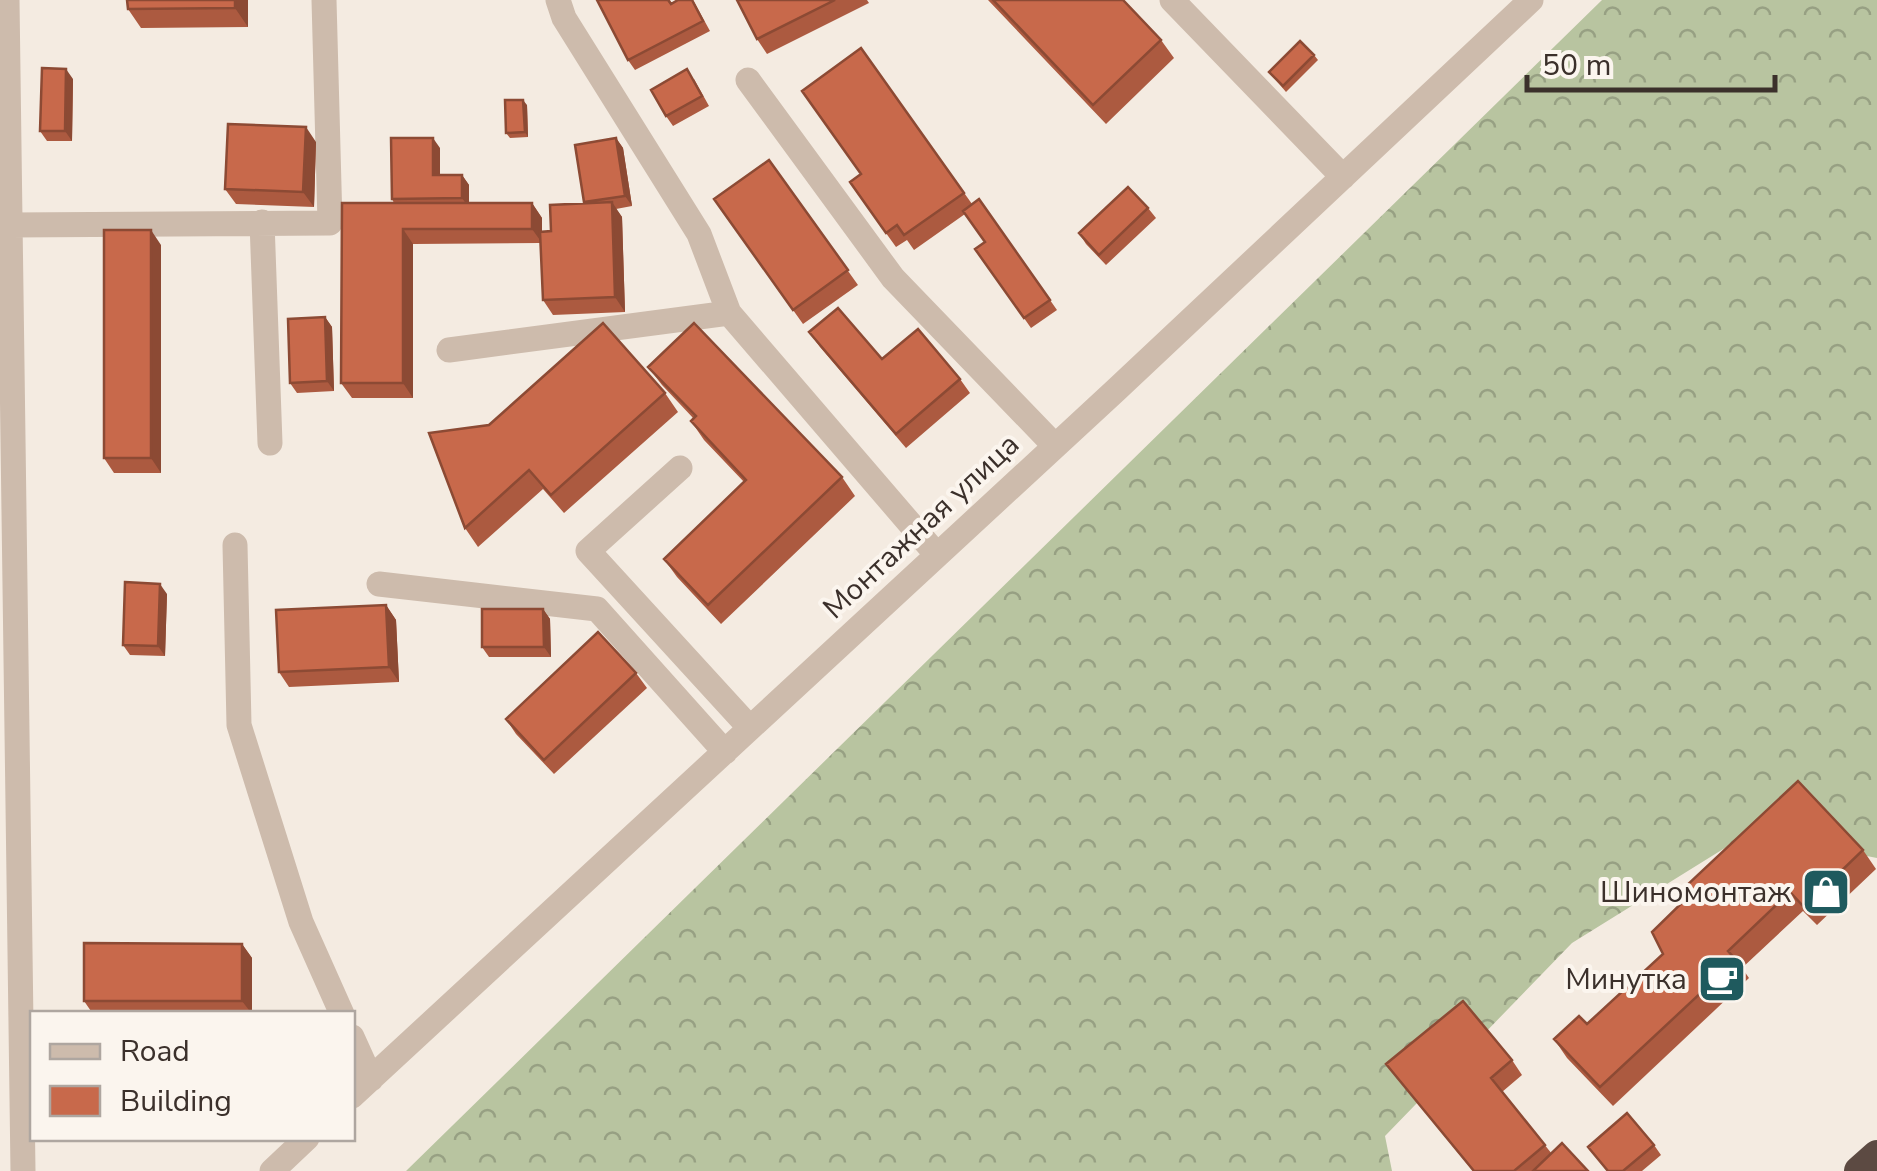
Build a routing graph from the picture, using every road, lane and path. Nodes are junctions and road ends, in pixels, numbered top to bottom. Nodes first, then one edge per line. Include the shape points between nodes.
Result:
1 (7, 0) edge
2 (324, 0) edge
3 (558, 0) edge
4 (1172, 0) edge
5 (1530, 0) edge
6 (748, 80) dead end
7 (1342, 177) junction
8 (7, 212) edge
9 (262, 222) junction
10 (729, 312) junction
11 (449, 350) dead end
12 (270, 443) dead end
13 (1055, 446) junction
14 (680, 468) dead end
15 (236, 545) dead end
16 (938, 555) junction
17 (379, 584) dead end
18 (750, 728) junction
19 (725, 752) junction
20 (341, 1011) edge
21 (355, 1052) edge
22 (362, 1088) edge
23 (304, 1141) edge
24 (1877, 1155) edge
25 (24, 1171) edge
26 (272, 1171) edge
27 (1859, 1171) edge

1 - 8 street
2 - 9 street via 330,223
3 - 10 street via 699,234
4 - 7 street
5 - 7 street, Монтажная улица
6 - 13 street via 893,278
7 - 13 street, Монтажная улица
8 - 9 street
8 - 25 street
9 - 12 street
10 - 11 street
10 - 16 street
13 - 16 street, Монтажная улица
14 - 18 street via 588,551
15 - 20 street via 239,725 301,922
16 - 18 street, Монтажная улица
17 - 19 street via 598,609
18 - 19 street, Монтажная улица
19 - 22 street, Монтажная улица
21 - 22 street
23 - 26 street
24 - 27 highway

